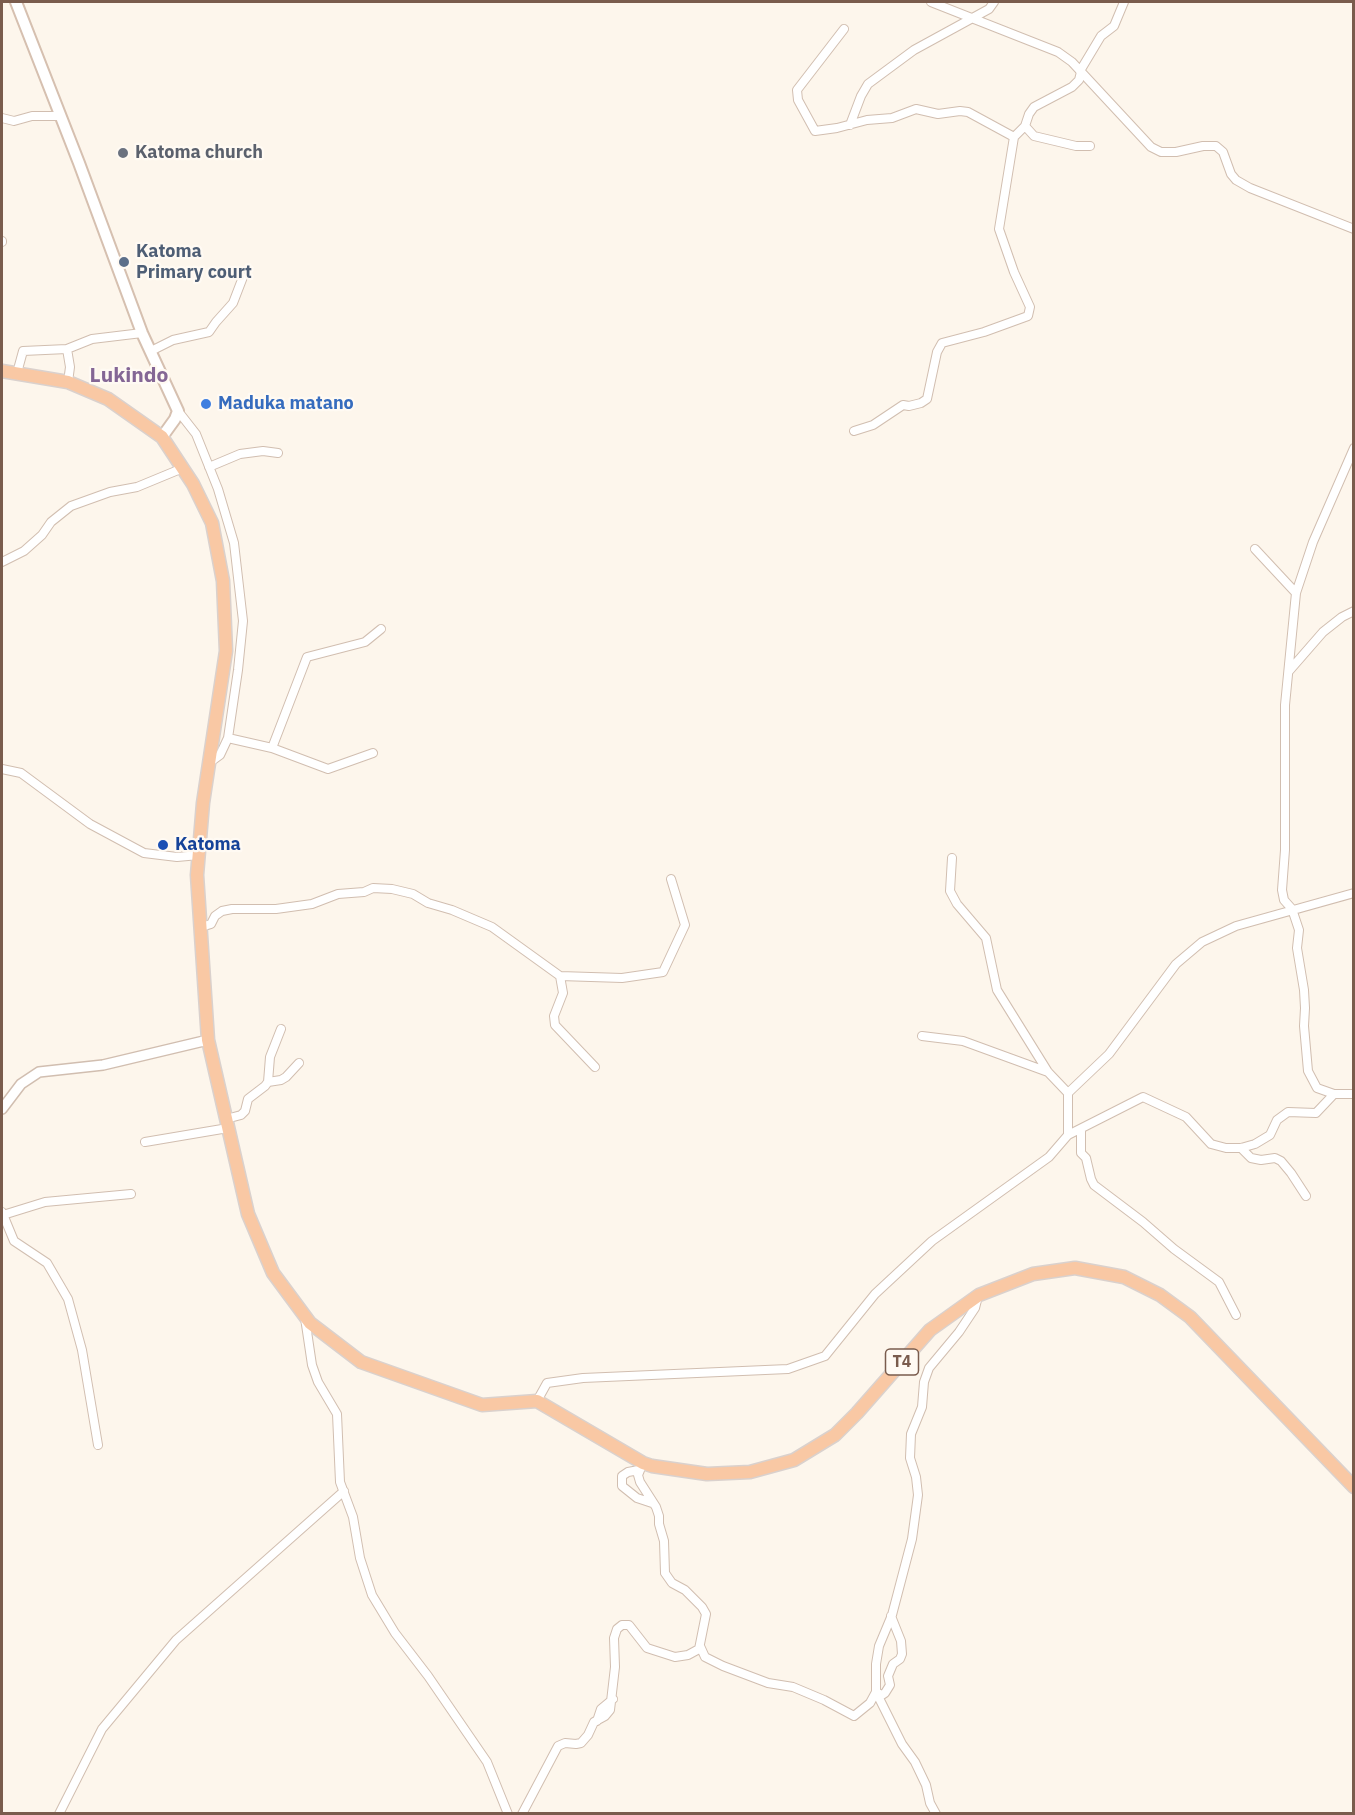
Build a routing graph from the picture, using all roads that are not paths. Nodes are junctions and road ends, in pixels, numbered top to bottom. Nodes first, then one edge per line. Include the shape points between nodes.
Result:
1 (18, 2) edge
2 (931, 2) edge
3 (994, 2) edge
4 (1124, 2) edge
5 (972, 17) junction
6 (844, 29) dead end
7 (1081, 72) junction
8 (61, 116) junction
9 (2, 118) edge
10 (850, 125) junction
11 (1025, 126) junction
12 (1014, 137) junction
13 (1090, 147) dead end
14 (1353, 229) edge
15 (243, 277) dead end
16 (142, 333) junction
17 (67, 349) junction
18 (151, 351) junction
19 (2, 371) edge
20 (16, 373) junction
21 (68, 382) junction
22 (178, 411) junction
23 (854, 431) dead end
24 (162, 437) junction
25 (1353, 448) edge
26 (278, 453) dead end
27 (209, 467) junction
28 (183, 468) junction
29 (1255, 549) dead end
30 (2, 562) edge
31 (1296, 593) junction
32 (1353, 611) edge
33 (381, 628) dead end
34 (1289, 671) junction
35 (228, 738) junction
36 (272, 748) junction
37 (373, 753) dead end
38 (209, 763) junction
39 (2, 769) edge
40 (199, 855) junction
41 (952, 858) dead end
42 (671, 879) dead end
43 (1353, 893) edge
44 (1292, 909) junction
45 (201, 927) junction
46 (560, 976) junction
47 (281, 1029) dead end
48 (922, 1036) dead end
49 (208, 1040) junction
50 (299, 1063) dead end
51 (595, 1067) dead end
52 (1048, 1072) junction
53 (268, 1082) junction
54 (1068, 1093) junction
55 (1334, 1094) junction
56 (1353, 1094) edge
57 (2, 1109) edge
58 (227, 1123) junction
59 (1081, 1129) junction
60 (1068, 1135) junction
61 (145, 1142) dead end
62 (1241, 1148) junction
63 (131, 1194) dead end
64 (1306, 1196) dead end
65 (2, 1213) edge
66 (979, 1295) junction
67 (1236, 1315) dead end
68 (305, 1316) junction
69 (537, 1401) junction
70 (98, 1446) dead end
71 (641, 1466) junction
72 (1353, 1487) edge
73 (344, 1491) junction
74 (652, 1503) junction
75 (891, 1616) junction
76 (700, 1646) junction
77 (876, 1692) junction
78 (59, 1814) edge
79 (508, 1814) edge
80 (522, 1814) edge
81 (936, 1814) edge

1 - 8 main road
2 - 5 street
3 - 5 street
4 - 7 street via 1114,26 1101,36
5 - 7 street via 1058,52
5 - 10 street via 914,50 868,84
6 - 10 street via 796,94 815,131
7 - 11 street via 1072,87 1034,107
7 - 14 street via 1151,147 1176,152 1216,146 1223,152 1231,174 1250,188
8 - 9 street via 32,116 14,121
8 - 16 main road
10 - 12 street via 892,118 916,109 939,114 960,111
11 - 12 street
11 - 13 street via 1034,136
12 - 23 street via 999,229 1030,307 1028,316 942,343 927,399 903,405 873,425
15 - 18 street via 233,303 209,332 173,340
16 - 17 street via 92,339
16 - 18 main road
17 - 20 street via 23,351
17 - 21 street
18 - 22 main road
19 - 20 highway
20 - 21 highway
21 - 24 highway via 108,399
22 - 24 main road
22 - 27 street via 196,434
24 - 28 highway
25 - 31 street via 1312,542
26 - 27 street via 240,454
27 - 35 street via 234,543 243,621
28 - 30 street via 71,506 24,551
28 - 38 highway via 212,523 223,581 226,651
29 - 31 street
31 - 34 street
32 - 34 street via 1323,632
33 - 36 street via 365,642 307,657
34 - 44 street via 1282,890
35 - 36 street
35 - 38 street via 220,755
36 - 37 street via 328,769
38 - 40 highway
39 - 40 street via 21,773 90,824 144,852 177,857
40 - 45 highway
41 - 52 street via 950,891 986,938 997,990
42 - 46 street via 685,925 663,972 622,978
43 - 44 street
44 - 54 street via 1236,926 1202,942 1176,964 1109,1054
44 - 55 street via 1299,930 1297,948 1304,990 1308,1071 1317,1088
45 - 46 street via 211,924 222,911 276,909 312,904 338,894 392,889 486,924
45 - 49 highway
46 - 51 street via 563,993 555,1024
47 - 53 street via 270,1057
48 - 52 street via 963,1041
49 - 57 street via 103,1065 39,1072 21,1084
49 - 58 highway
50 - 53 street via 286,1077
52 - 54 street
53 - 58 street via 248,1099 241,1115
54 - 60 street
55 - 56 street
55 - 62 street via 1316,1113 1288,1112 1277,1120 1270,1135
58 - 61 street
58 - 68 highway via 248,1214 273,1273
59 - 60 street
59 - 62 street via 1143,1097 1186,1117 1211,1144
59 - 67 street via 1081,1154 1086,1158 1094,1185 1219,1282
60 - 69 street via 1049,1157 932,1241 875,1294 825,1356 788,1369 547,1383
62 - 64 street via 1254,1159 1281,1161
63 - 65 street via 45,1202
65 - 70 street via 14,1241 47,1263 68,1299 82,1350
66 - 71 highway, T4 via 930,1330 835,1435 795,1460 750,1472 707,1474
66 - 72 highway, T4 via 1033,1274 1075,1268 1124,1277 1160,1295 1190,1317
66 - 75 street via 975,1308 929,1368 924,1382 922,1407 911,1434 910,1458 918,1495 912,1539
68 - 69 highway via 361,1362 483,1405
68 - 73 street via 312,1365 337,1414 340,1482
69 - 71 highway, T4
71 - 74 street via 640,1482
71 - 74 street via 622,1476 622,1486 637,1498
73 - 78 street via 176,1640 102,1729
73 - 79 street via 376,1605 487,1762
74 - 76 street via 664,1536 665,1573 706,1614
75 - 77 street via 879,1646
75 - 77 street via 902,1654 893,1664 885,1694
76 - 77 street via 705,1657 723,1666 768,1683 793,1687 854,1716 865,1709
76 - 80 street via 692,1654 675,1657 647,1648 632,1627 622,1625 614,1635 613,1699 608,1714 594,1722 581,1743 565,1743 555,1749
77 - 81 street via 915,1762

